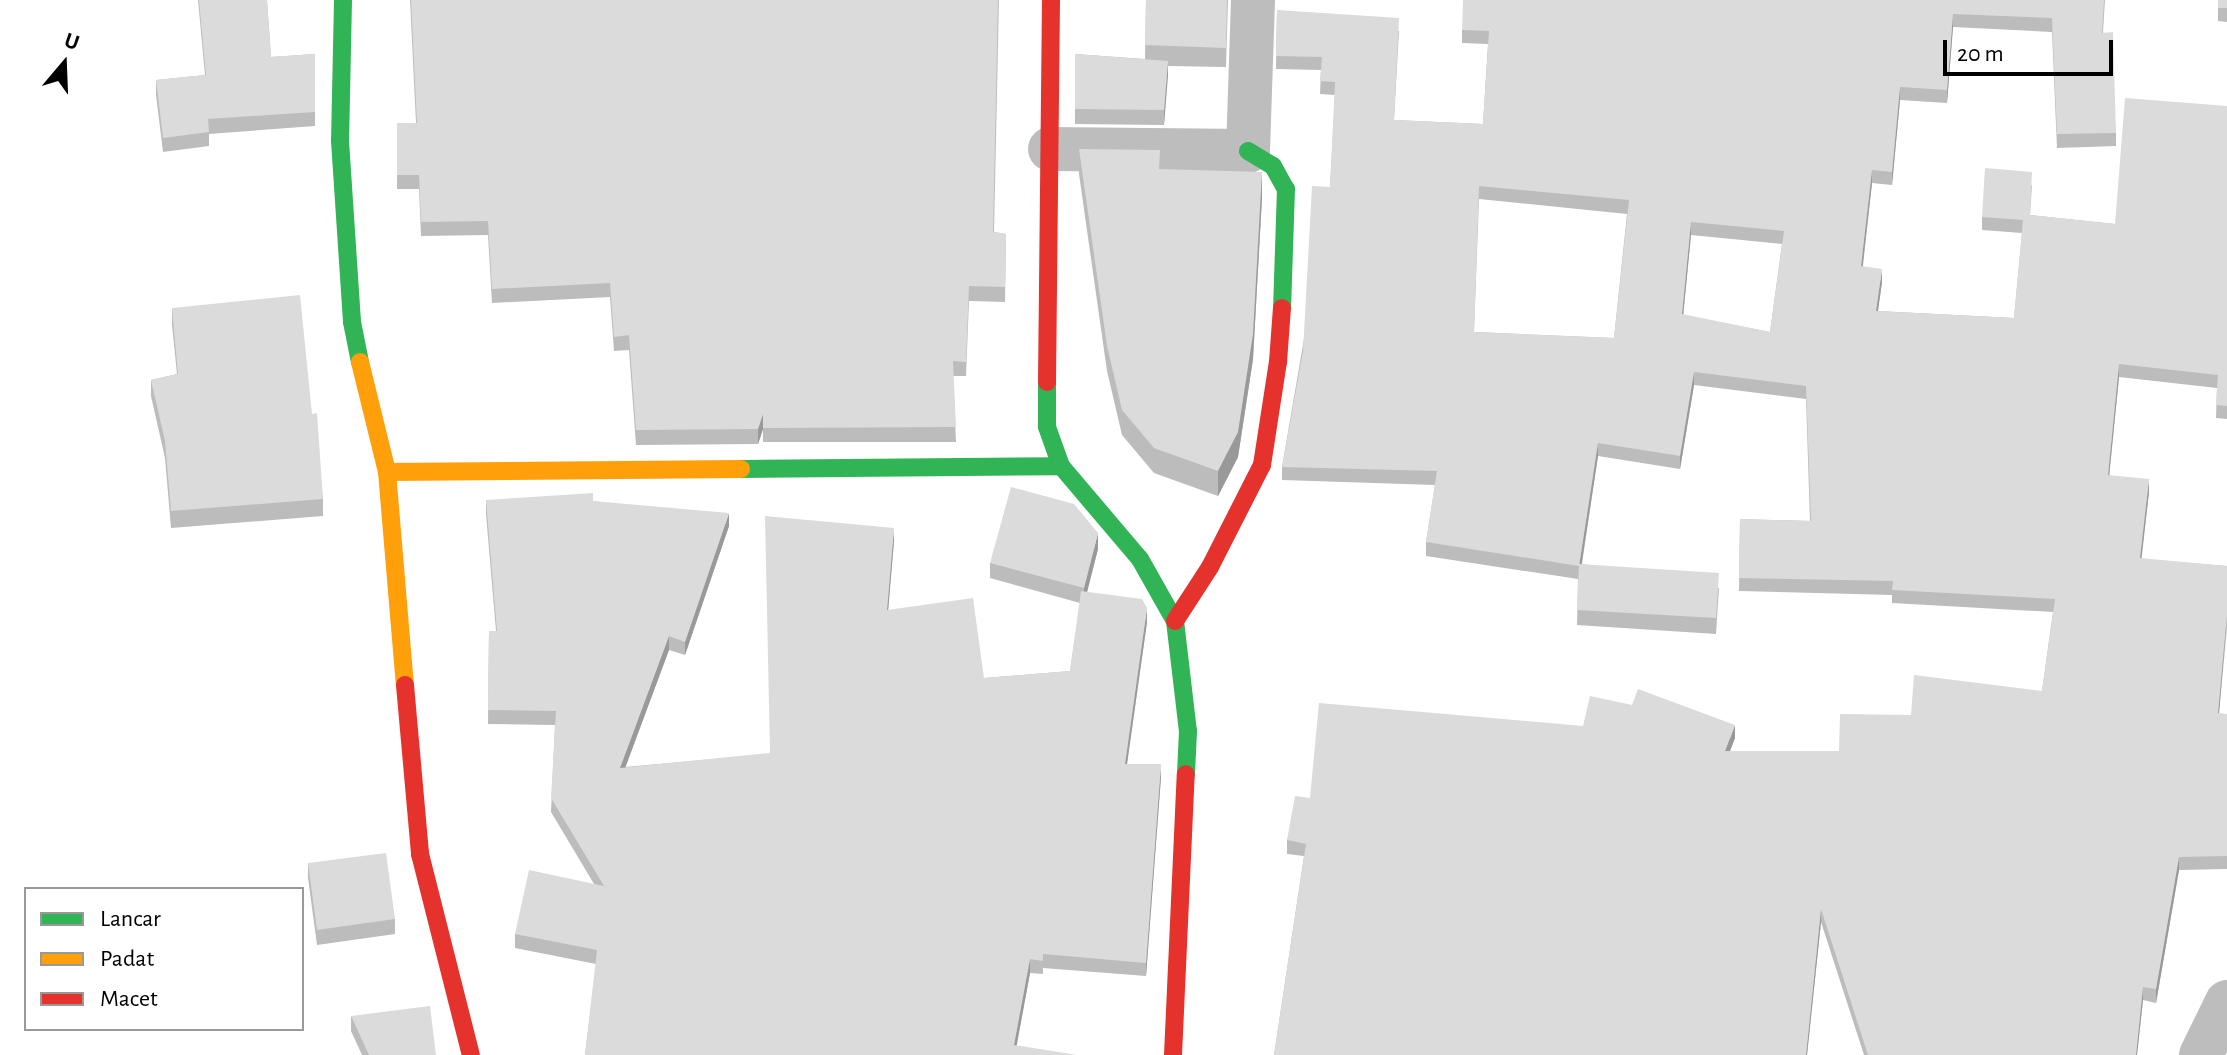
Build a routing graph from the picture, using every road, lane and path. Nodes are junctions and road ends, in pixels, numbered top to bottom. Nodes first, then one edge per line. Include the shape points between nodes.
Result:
1 (343, 0) edge
2 (1051, 0) edge
3 (1253, 0) edge
4 (1050, 149) junction
5 (1248, 151) junction
6 (1061, 466) junction
7 (387, 472) junction
8 (1175, 621) junction
9 (2227, 1002) edge
10 (471, 1055) edge
11 (1173, 1055) edge
12 (2201, 1055) edge

1 - 7 street via 340,141 352,322
2 - 4 street
3 - 5 street
4 - 5 street
4 - 6 street via 1047,427
5 - 8 street via 1273,166 1286,189 1288,210 1269,421 1262,465 1247,498
6 - 7 street
6 - 8 street via 1140,559
7 - 10 street via 420,854
8 - 11 street via 1188,731
9 - 12 street

